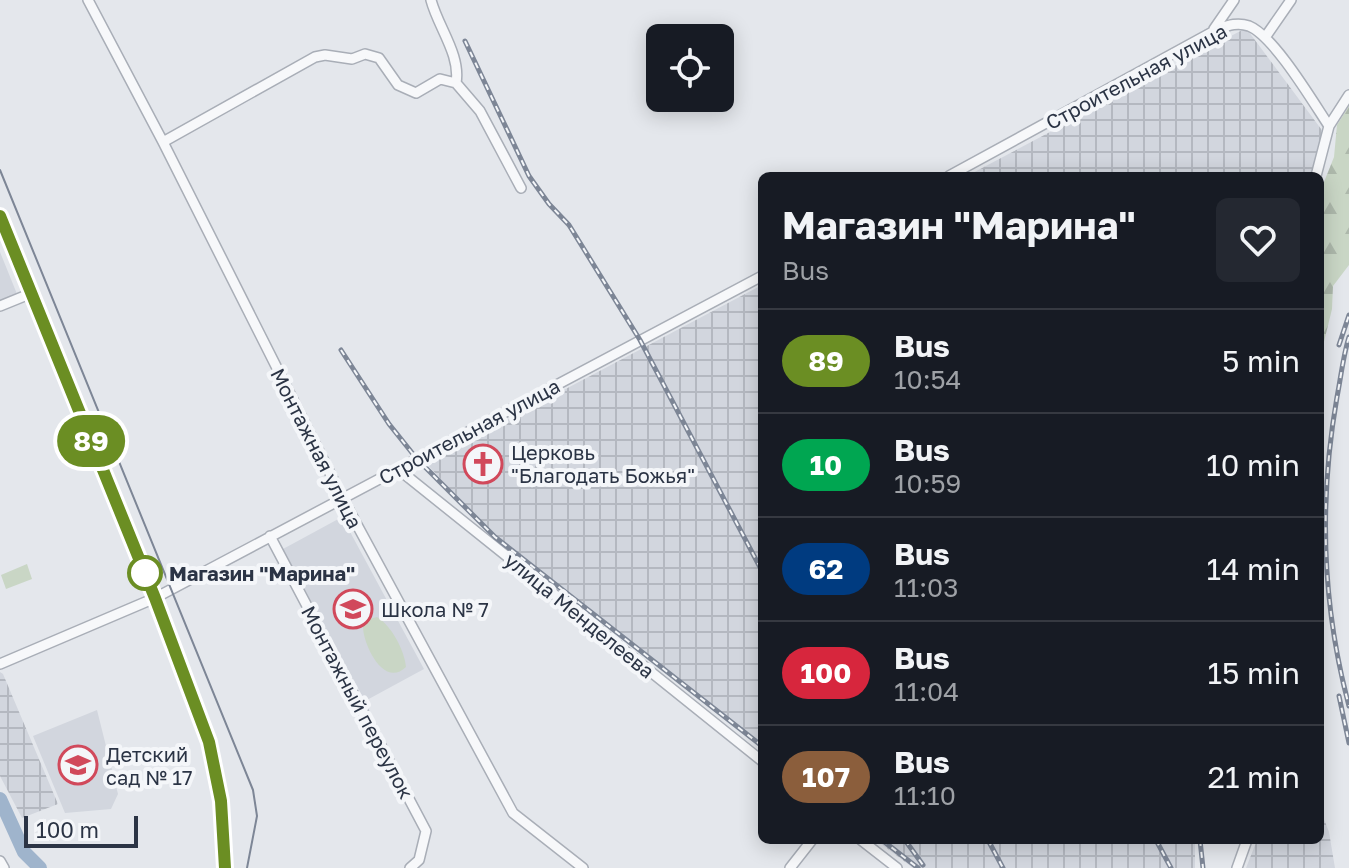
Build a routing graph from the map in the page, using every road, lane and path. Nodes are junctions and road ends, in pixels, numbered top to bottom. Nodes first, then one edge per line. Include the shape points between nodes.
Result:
1 (88, 0) edge
2 (431, 0) edge
3 (1234, 0) edge
4 (1291, 0) edge
5 (1213, 32) junction
6 (1266, 36) junction
7 (456, 83) junction
8 (1349, 95) edge
9 (1329, 126) junction
10 (163, 142) junction
11 (956, 172) edge
12 (1317, 172) edge
13 (521, 188) dead end
14 (0, 215) edge
15 (758, 278) edge
16 (32, 293) junction
17 (0, 306) edge
18 (398, 469) junction
19 (343, 499) junction
20 (270, 536) junction
21 (155, 598) junction
22 (0, 664) edge
23 (758, 758) edge
24 (809, 844) edge
25 (866, 844) edge
26 (1246, 844) edge
27 (0, 861) edge
28 (225, 865) edge
29 (4, 868) edge
30 (410, 868) edge
31 (583, 868) edge
32 (790, 868) edge
33 (897, 868) edge
34 (1237, 868) edge

1 - 10 street, Монтажная улица
2 - 7 street via 454,57
3 - 5 street
4 - 6 street
5 - 6 street, Строительная улица via 1237,24
5 - 11 street, Строительная улица
6 - 9 street
7 - 10 street via 440,79 416,93 398,85 379,58 315,57
7 - 13 street via 480,111
8 - 9 street
9 - 12 street
10 - 19 street, Монтажная улица
14 - 16 main road
15 - 18 street, Строительная улица
16 - 17 street
16 - 21 main road
18 - 19 street, Строительная улица
18 - 23 street, улица Менделеева
19 - 20 street, Строительная улица
19 - 31 street, Монтажная улица via 513,813
20 - 21 street, Строительная улица
20 - 30 street, Монтажный переулок via 426,831 419,860
21 - 22 street, Строительная улица
21 - 28 main road via 209,742 221,801
24 - 32 street
25 - 33 street
26 - 34 street
27 - 29 street

